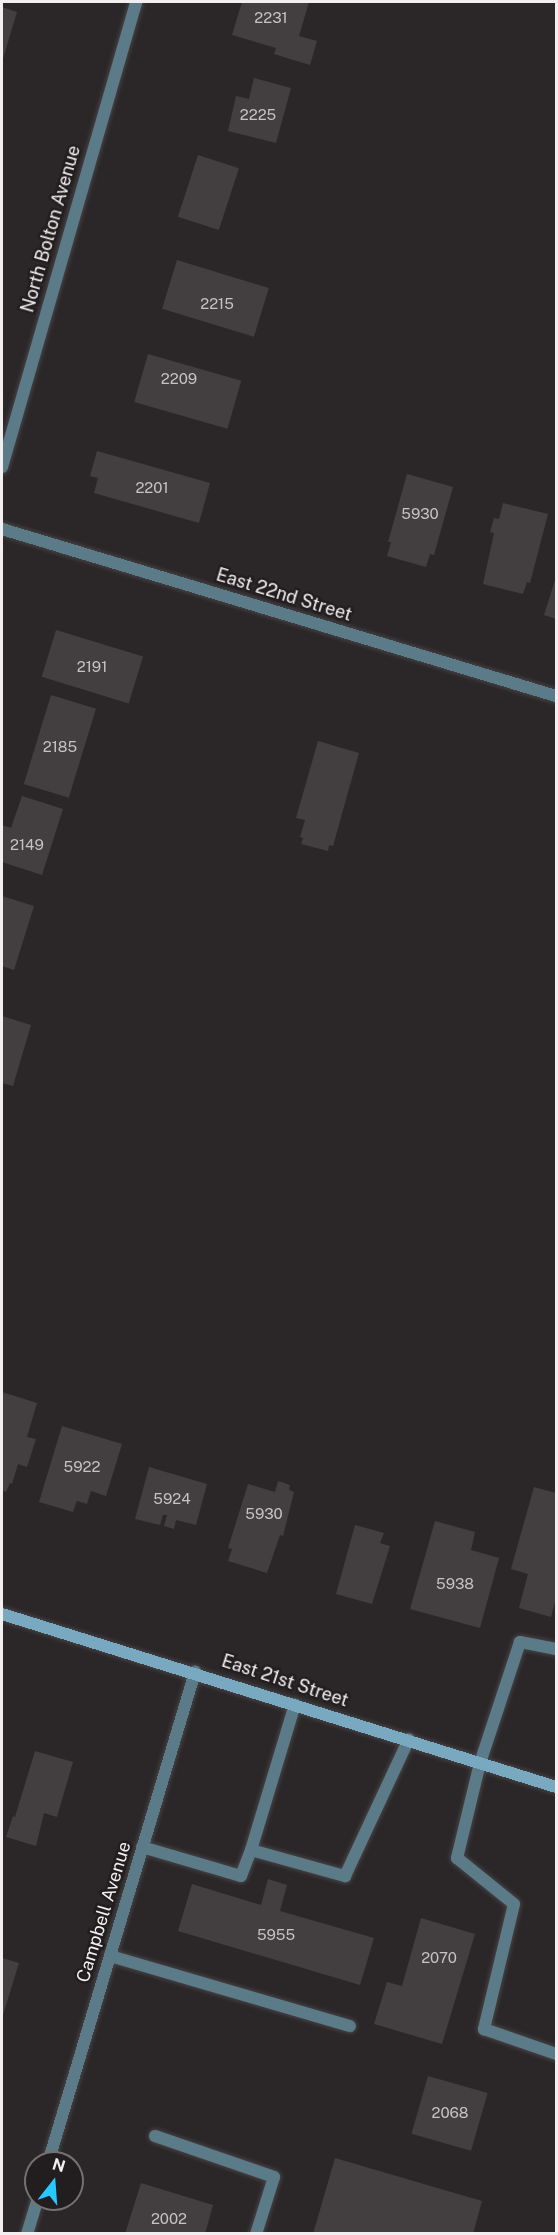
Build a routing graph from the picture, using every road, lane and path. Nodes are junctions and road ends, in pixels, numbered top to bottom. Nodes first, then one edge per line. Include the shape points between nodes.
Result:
1 (136, 2) edge
2 (2, 467) edge
3 (2, 529) edge
4 (556, 696) edge
5 (2, 1614) edge
6 (556, 1649) edge
7 (195, 1672) junction
8 (296, 1704) junction
9 (409, 1740) junction
10 (480, 1763) junction
11 (556, 1787) edge
12 (142, 1847) junction
13 (251, 1850) junction
14 (110, 1956) junction
15 (350, 2026) dead end
16 (556, 2054) edge
17 (156, 2136) dead end
18 (52, 2151) edge
19 (34, 2211) edge
20 (27, 2234) edge
21 (256, 2234) edge

1 - 2 street, North Bolton Avenue
3 - 4 street, East 22nd Street
5 - 7 main road, East 21st Street
6 - 10 street via 520,1642
7 - 8 main road, East 21st Street
7 - 12 street, Campbell Avenue
8 - 9 main road, East 21st Street
8 - 13 street
9 - 10 main road, East 21st Street
9 - 13 street via 345,1876
10 - 11 main road, East 21st Street
10 - 16 street via 457,1858 514,1904 484,2029
12 - 13 street via 241,1876
12 - 14 street, Campbell Avenue
14 - 15 street
14 - 18 street, Campbell Avenue
17 - 21 street via 274,2177
19 - 20 street

